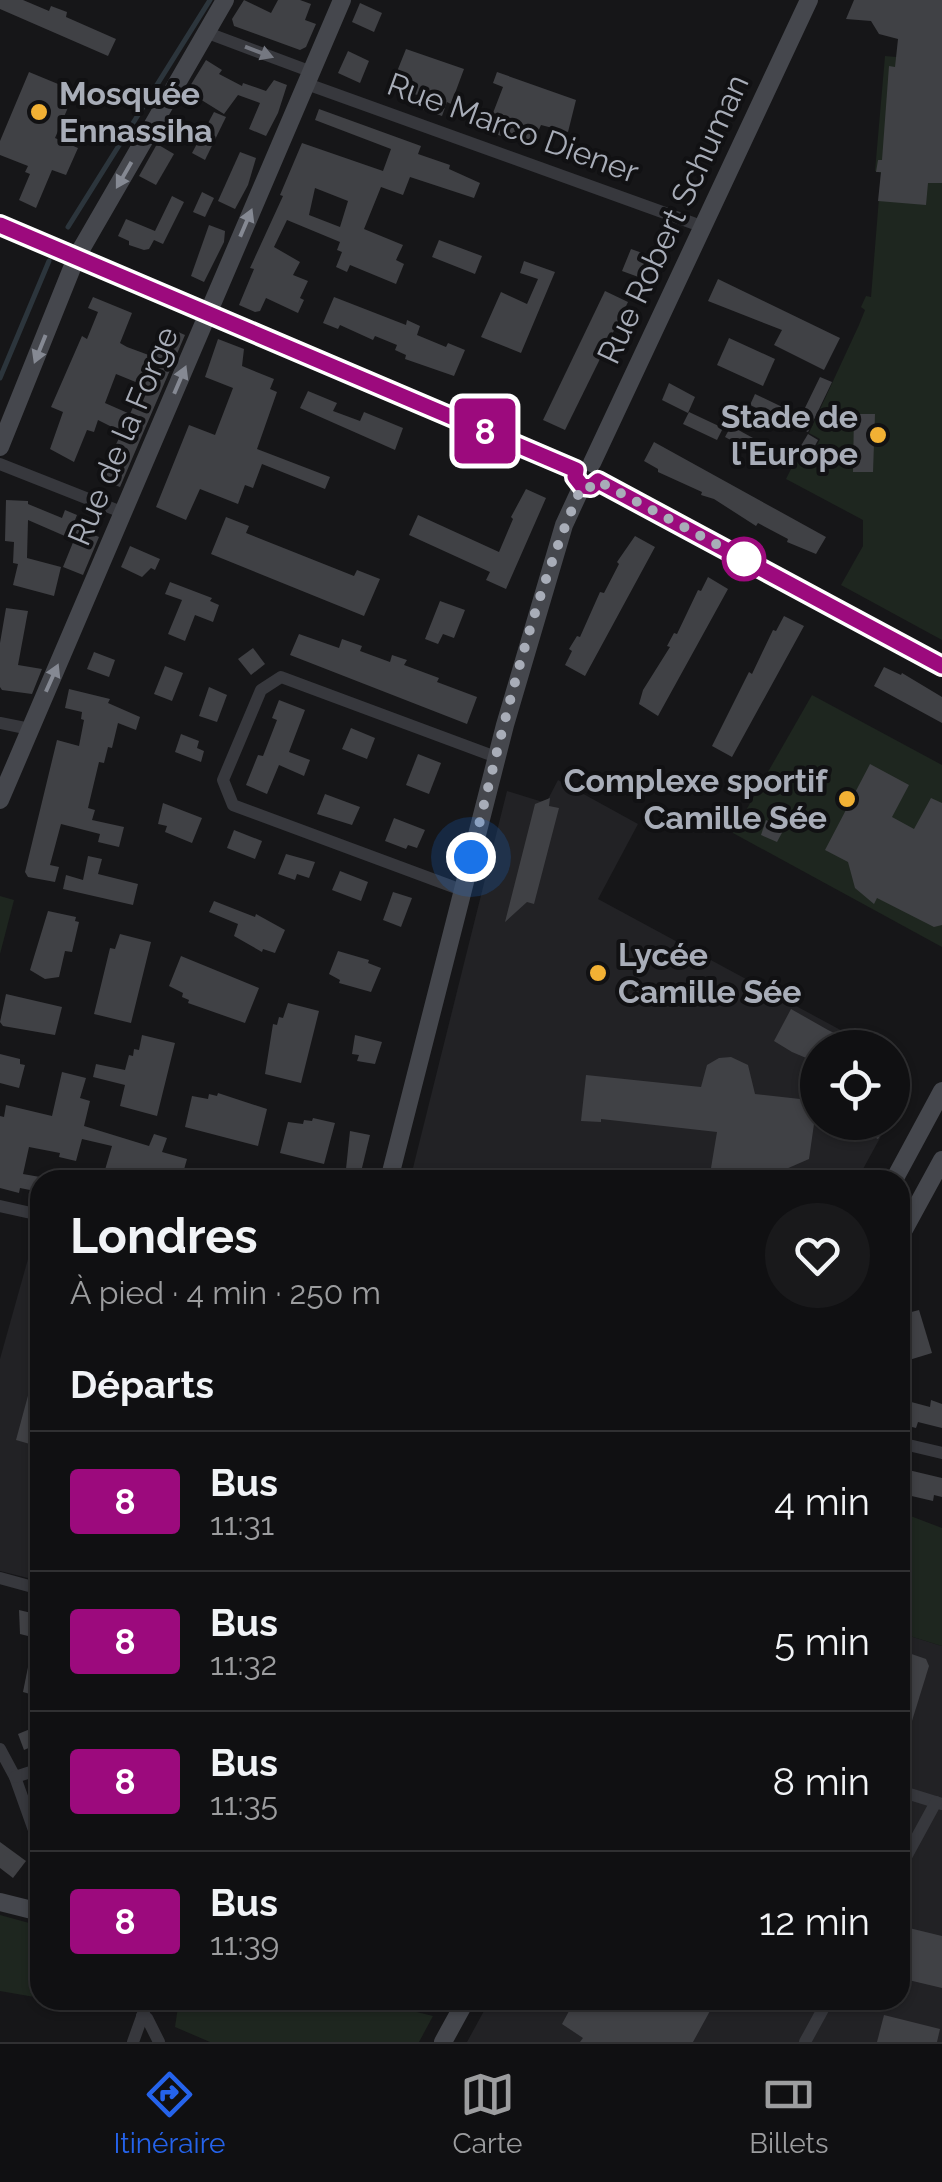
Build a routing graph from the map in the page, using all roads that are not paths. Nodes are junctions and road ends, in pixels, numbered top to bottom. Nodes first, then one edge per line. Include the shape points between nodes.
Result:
1 (225, 0) edge
2 (342, 0) edge
3 (809, 0) edge
4 (205, 32) junction
5 (310, 78) junction
6 (0, 224) edge
7 (700, 226) junction
8 (76, 258) junction
9 (208, 313) junction
10 (0, 447) edge
11 (0, 464) edge
12 (587, 475) junction
13 (124, 513) junction
14 (942, 666) edge
15 (0, 723) edge
16 (30, 730) junction
17 (496, 757) junction
18 (0, 800) edge
19 (462, 890) junction
20 (942, 1092) edge
21 (942, 1160) edge
22 (392, 1170) edge
23 (899, 1170) edge
24 (0, 1206) edge
25 (30, 1213) edge
26 (910, 1219) edge
27 (910, 1445) edge
28 (942, 1453) edge
29 (0, 1578) edge
30 (30, 1586) edge
31 (0, 1749) edge
32 (30, 1772) edge
33 (15, 1777) junction
34 (910, 1794) edge
35 (939, 1803) edge
36 (30, 1820) edge
37 (910, 1851) edge
38 (0, 1902) edge
39 (30, 1910) edge
40 (144, 2010) edge
41 (461, 2010) edge
42 (823, 2010) edge
43 (142, 2016) junction
44 (133, 2042) edge
45 (159, 2042) edge
46 (443, 2042) edge
47 (805, 2042) edge

1 - 4 street
2 - 5 street, Rue de la Forge
3 - 7 street, Rue Robert Schuman
4 -> 5 street, Rue Marco Diener
4 -> 8 street
5 - 7 street, Rue Marco Diener
9 -> 5 street, Rue de la Forge
6 - 8 street
7 - 12 street, Rue Robert Schuman
8 - 9 street
8 -> 10 street
9 - 12 street
13 -> 9 street, Rue de la Forge
11 - 13 street
12 - 14 street
12 - 17 street, Rue Robert Schuman via 554,558
16 -> 13 street, Rue de la Forge
15 - 16 street
16 - 18 street, Rue de la Forge
17 - 19 street, Rue Robert Schuman
17 - 19 street via 280,677 261,690 223,780 232,806
19 - 22 street, Rue Robert Schuman
20 - 23 street
21 - 26 street
24 - 25 street
27 - 28 street
29 - 30 street
31 - 33 street
32 - 33 street
33 - 36 street
34 - 35 street
35 - 37 street
38 - 39 street
40 - 43 street
41 - 46 street
42 - 47 street
43 - 44 street
43 - 45 street

